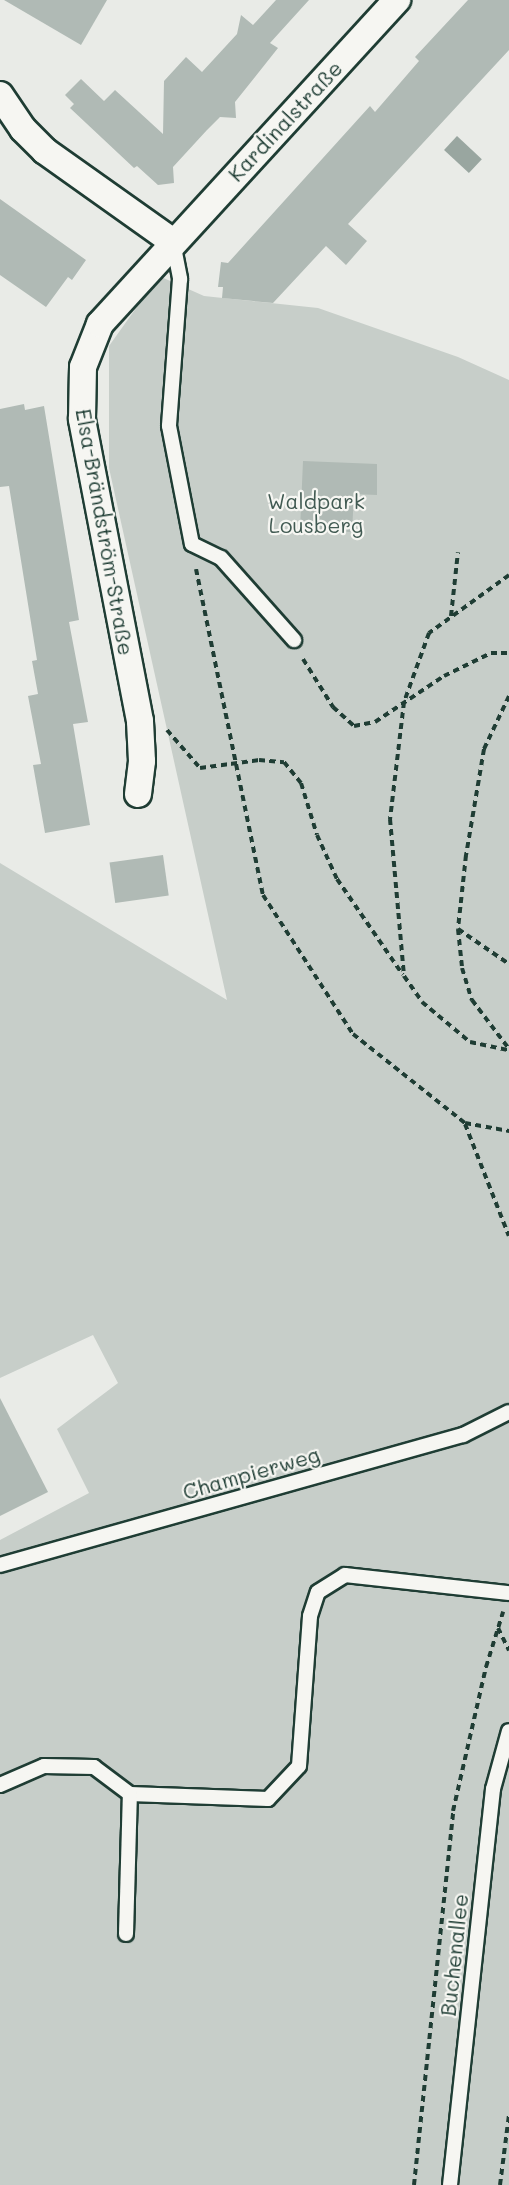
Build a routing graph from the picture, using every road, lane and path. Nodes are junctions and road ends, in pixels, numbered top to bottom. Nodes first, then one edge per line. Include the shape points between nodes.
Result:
1 (397, 0) edge
2 (0, 95) edge
3 (173, 242) junction
4 (192, 544) junction
5 (458, 552) dead end
6 (509, 575) edge
7 (451, 617) junction
8 (294, 640) joint
9 (509, 653) edge
10 (509, 696) edge
11 (404, 702) junction
12 (140, 721) junction
13 (233, 764) junction
14 (138, 794) dead end
15 (458, 929) junction
16 (509, 964) edge
17 (404, 976) junction
18 (509, 1049) edge
19 (465, 1123) junction
20 (509, 1131) edge
21 (509, 1236) edge
22 (509, 1412) edge
23 (0, 1566) edge
24 (509, 1593) edge
25 (509, 1651) edge
26 (509, 1731) edge
27 (0, 1785) edge
28 (130, 1794) junction
29 (126, 1934) dead end
30 (509, 2115) edge
31 (414, 2185) edge
32 (450, 2185) edge
33 (500, 2185) edge

1 - 3 street, Kardinalstraße
2 - 3 street via 23,129 45,151
3 - 4 lane via 180,279 169,426
3 - 12 street, Elsa-Brändström-Straße via 100,324 83,367 82,419
4 - 8 lane via 221,558
4 - 13 path
5 - 7 path
6 - 7 path
7 - 11 path via 429,633
8 - 11 path via 333,707 354,726 375,722
9 - 11 path via 491,653 444,676
10 - 15 path via 484,749
11 - 17 path via 390,819
12 - 13 path via 169,730 200,768
12 - 14 street, Elsa-Brändström-Straße via 142,761
13 - 17 path via 284,762 301,783 317,835 337,879
13 - 19 path via 262,895 353,1034
15 - 16 path
15 - 18 path via 462,968 472,1000
17 - 18 path via 422,1002 470,1042
19 - 20 path
19 - 21 path
22 - 23 lane, Champierweg via 463,1435
24 - 28 lane via 345,1575 318,1592 310,1616 299,1766 268,1799
25 - 31 path via 498,1627 453,1811
26 - 32 lane, Buchenallee via 493,1789
27 - 28 lane via 44,1766 94,1767
28 - 29 lane
30 - 33 path

